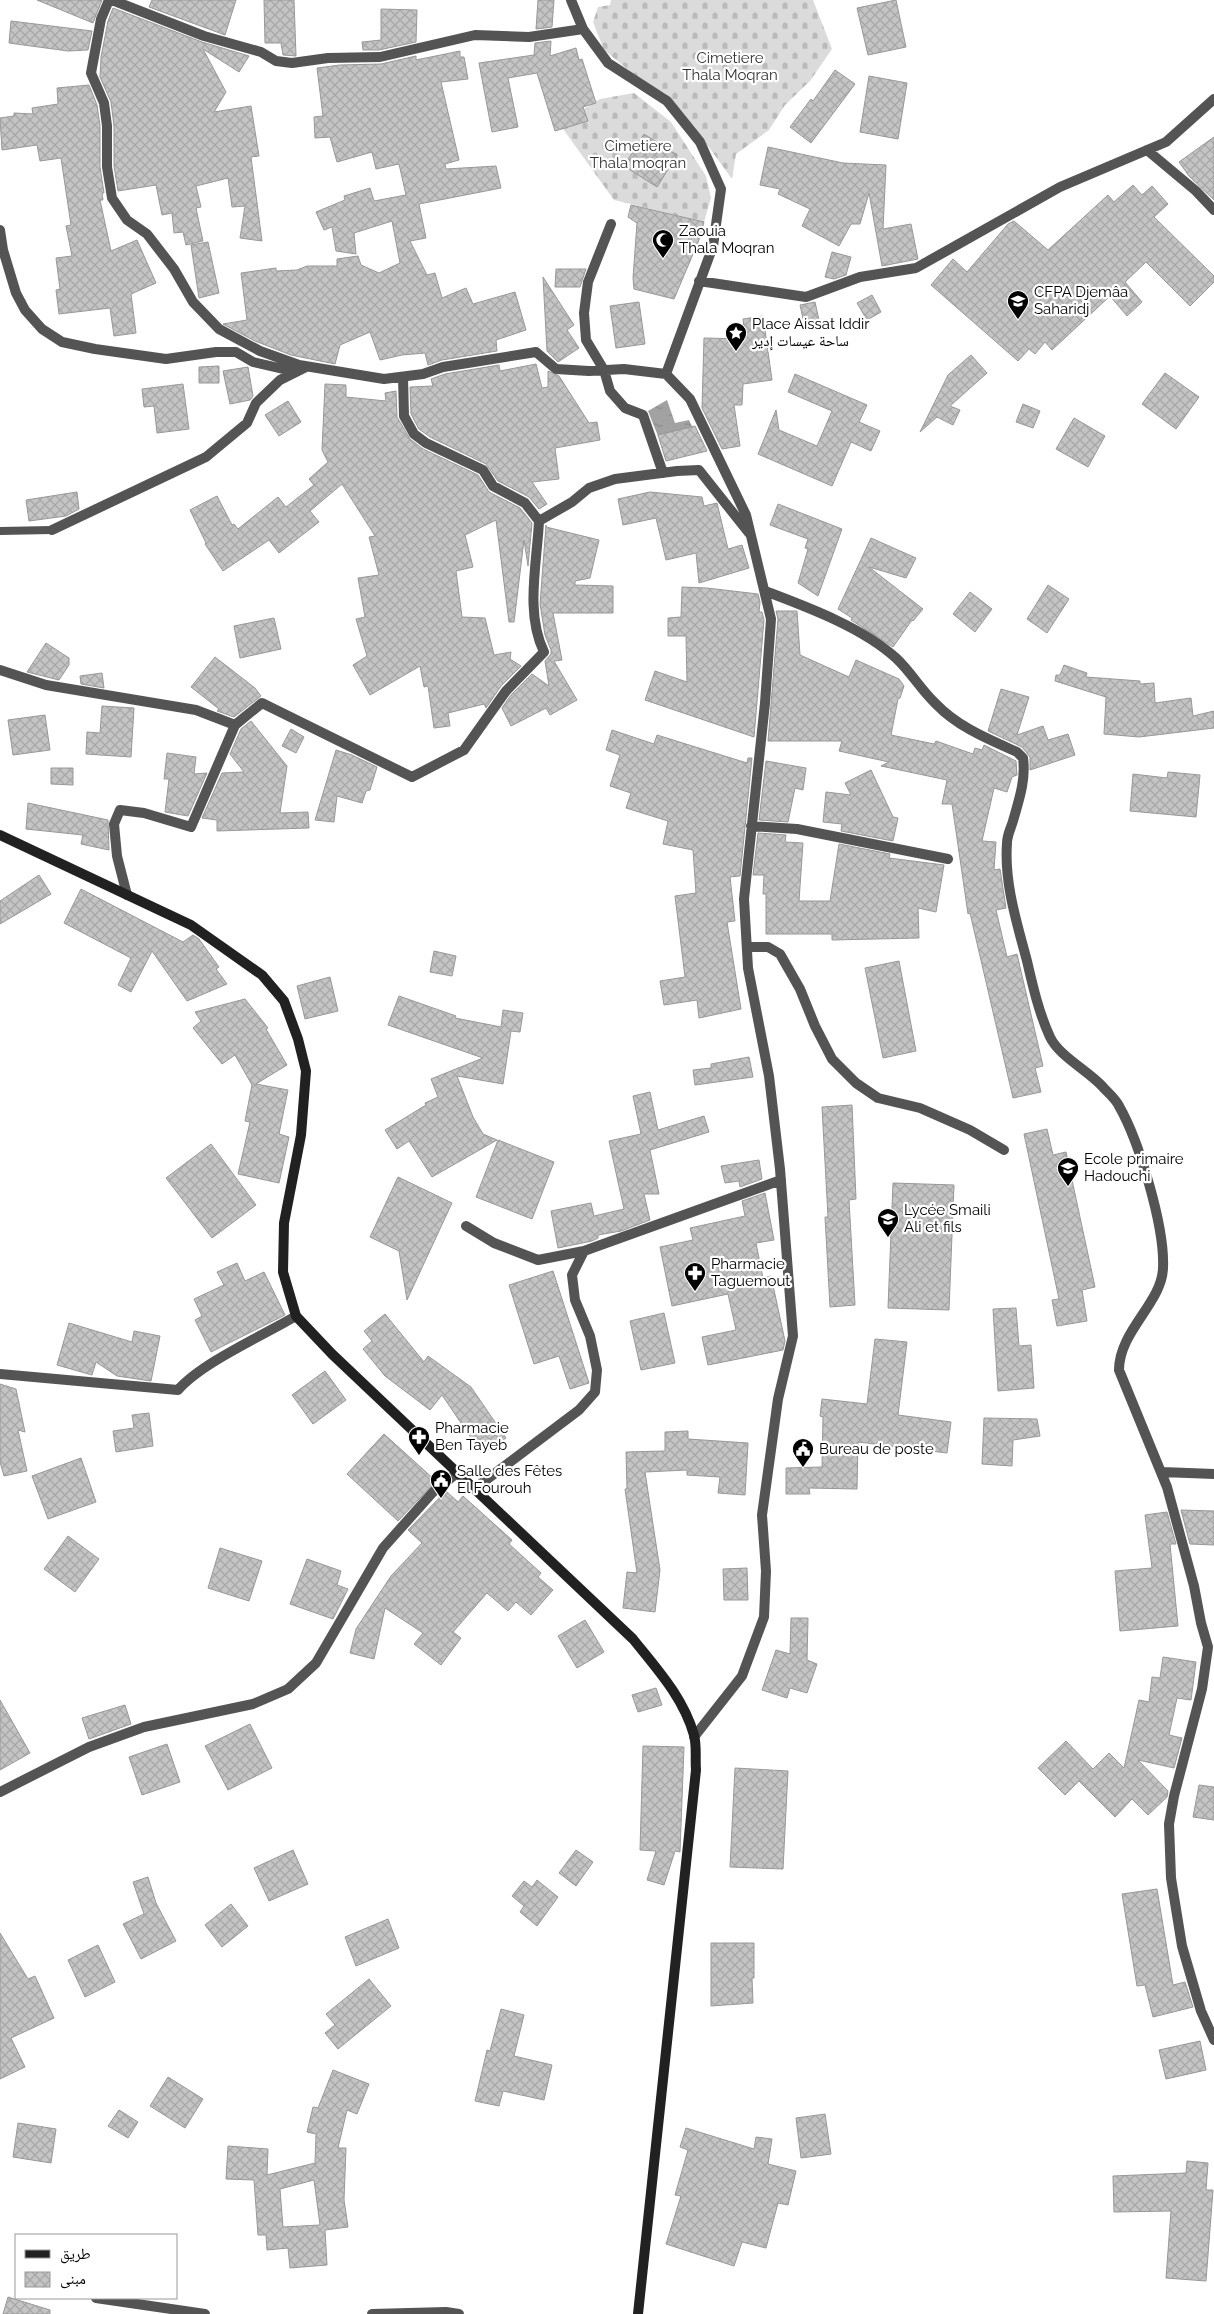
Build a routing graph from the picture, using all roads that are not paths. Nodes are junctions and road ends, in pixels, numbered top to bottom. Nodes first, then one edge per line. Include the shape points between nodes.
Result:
1 (110, 0) edge
2 (571, 0) edge
3 (583, 29) junction
4 (1214, 99) edge
5 (1148, 150) junction
6 (1214, 210) edge
7 (611, 224) dead end
8 (0, 230) edge
9 (699, 281) junction
10 (301, 369) junction
11 (604, 370) junction
12 (666, 374) junction
13 (403, 377) junction
14 (659, 473) junction
15 (539, 521) junction
16 (52, 530) joint
17 (0, 531) edge
18 (753, 538) junction
19 (765, 591) junction
20 (0, 670) edge
21 (235, 725) junction
22 (751, 826) junction
23 (0, 835) edge
24 (948, 859) dead end
25 (126, 894) junction
26 (747, 947) junction
27 (1004, 1150) dead end
28 (781, 1180) junction
29 (466, 1226) dead end
30 (584, 1251) junction
31 (296, 1316) junction
32 (0, 1374) edge
33 (1162, 1472) junction
34 (457, 1473) junction
35 (1214, 1474) edge
36 (474, 1489) junction
37 (694, 1737) junction
38 (0, 1792) edge
39 (1214, 2040) edge
40 (103, 2299) edge
41 (205, 2314) edge
42 (372, 2314) edge
43 (459, 2314) edge
44 (638, 2314) edge

1 - 3 street via 204,36 292,64 328,58 380,57 475,35 529,37
1 - 10 street via 101,19 91,73 104,104 106,167 112,198 127,220 147,234 174,268 193,302 220,329
2 - 3 street
3 - 9 street via 608,63 667,101 704,150 721,189 713,246
4 - 5 street via 1166,142
5 - 6 street
5 - 9 street via 1060,187 916,268 860,277 806,297
7 - 11 street via 588,282 584,313 586,340
8 - 10 street via 16,293 25,310 42,329 62,342 166,359 236,352 253,362
9 - 12 street
10 - 13 street via 384,379
10 - 16 street via 280,380 256,403 247,423 206,456
11 - 12 street
11 - 13 street via 556,369 536,352
11 - 14 street via 610,391 625,408 643,415
12 - 18 street via 690,398 746,515
13 - 15 street via 404,416 414,434 483,470 493,486 525,503
14 - 15 street via 615,479 589,488
14 - 18 street via 699,470
15 - 21 street via 533,598 538,638 544,652 506,691 464,750 412,777 262,703
16 - 17 lane
18 - 19 street
19 - 22 street via 771,620
19 - 33 street via 865,636 896,659 954,721 1024,758 1025,775 1007,841 1008,876 1034,992 1050,1039 1100,1083 1118,1105 1139,1155 1158,1217 1164,1268 1161,1284 1130,1333 1119,1356 1118,1370
20 - 21 street via 46,685 196,710
21 - 25 street via 191,827 144,813 120,810 114,824
22 - 24 street via 797,829
22 - 26 street via 744,899
23 - 25 main road
25 - 31 main road via 191,925 262,975 284,1001 306,1071 302,1135 284,1223 283,1272
26 - 27 street via 768,947 780,954 832,1059 856,1082 878,1098 920,1108 970,1130
26 - 28 street via 748,968 769,1076
28 - 30 street
28 - 37 street via 793,1336 778,1398 762,1515 766,1571 764,1617 742,1676
29 - 30 street via 494,1243 538,1260
30 - 36 street via 572,1275 575,1300 590,1336 597,1370 595,1392 579,1410
31 - 32 street via 221,1358 178,1390
31 - 34 main road
33 - 35 street
33 - 39 street via 1208,1647 1202,1689 1169,1824 1171,1878 1182,1946 1201,2011
34 - 36 main road
34 - 38 street via 433,1492 383,1548 316,1663 288,1689 253,1704 144,1727 89,1747
36 - 37 main road via 633,1639 674,1691
37 - 44 main road via 696,1770
40 - 41 street
42 - 43 street

